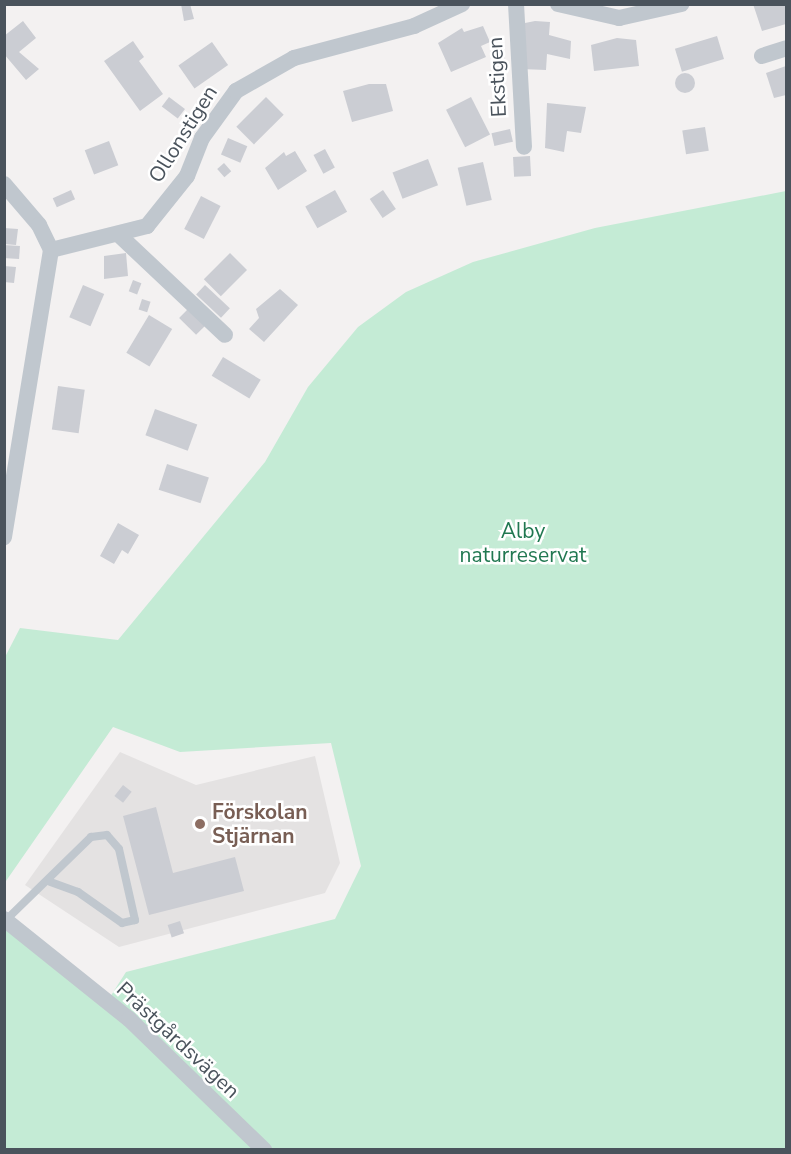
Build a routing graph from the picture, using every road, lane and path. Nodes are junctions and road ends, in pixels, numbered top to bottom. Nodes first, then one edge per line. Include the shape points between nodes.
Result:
1 (462, 4) edge
2 (516, 4) edge
3 (558, 4) edge
4 (681, 4) edge
5 (786, 48) edge
6 (762, 56) dead end
7 (524, 147) dead end
8 (4, 184) edge
9 (118, 234) junction
10 (51, 250) junction
11 (225, 335) dead end
12 (4, 537) edge
13 (50, 882) junction
14 (5, 920) edge
15 (264, 1149) edge

1 - 9 street, Ollonstigen via 414,26 294,58 236,91 169,200 147,226
2 - 7 street, Ekstigen
3 - 4 street via 619,18
5 - 6 street
8 - 10 street via 39,225
9 - 10 street, Ollonstigen
9 - 11 street
10 - 12 street
13 - 13 lane via 91,837 106,835 119,849 135,920 122,923 78,892
13 - 14 lane
14 - 15 street, Prästgårdsvägen via 129,1018

